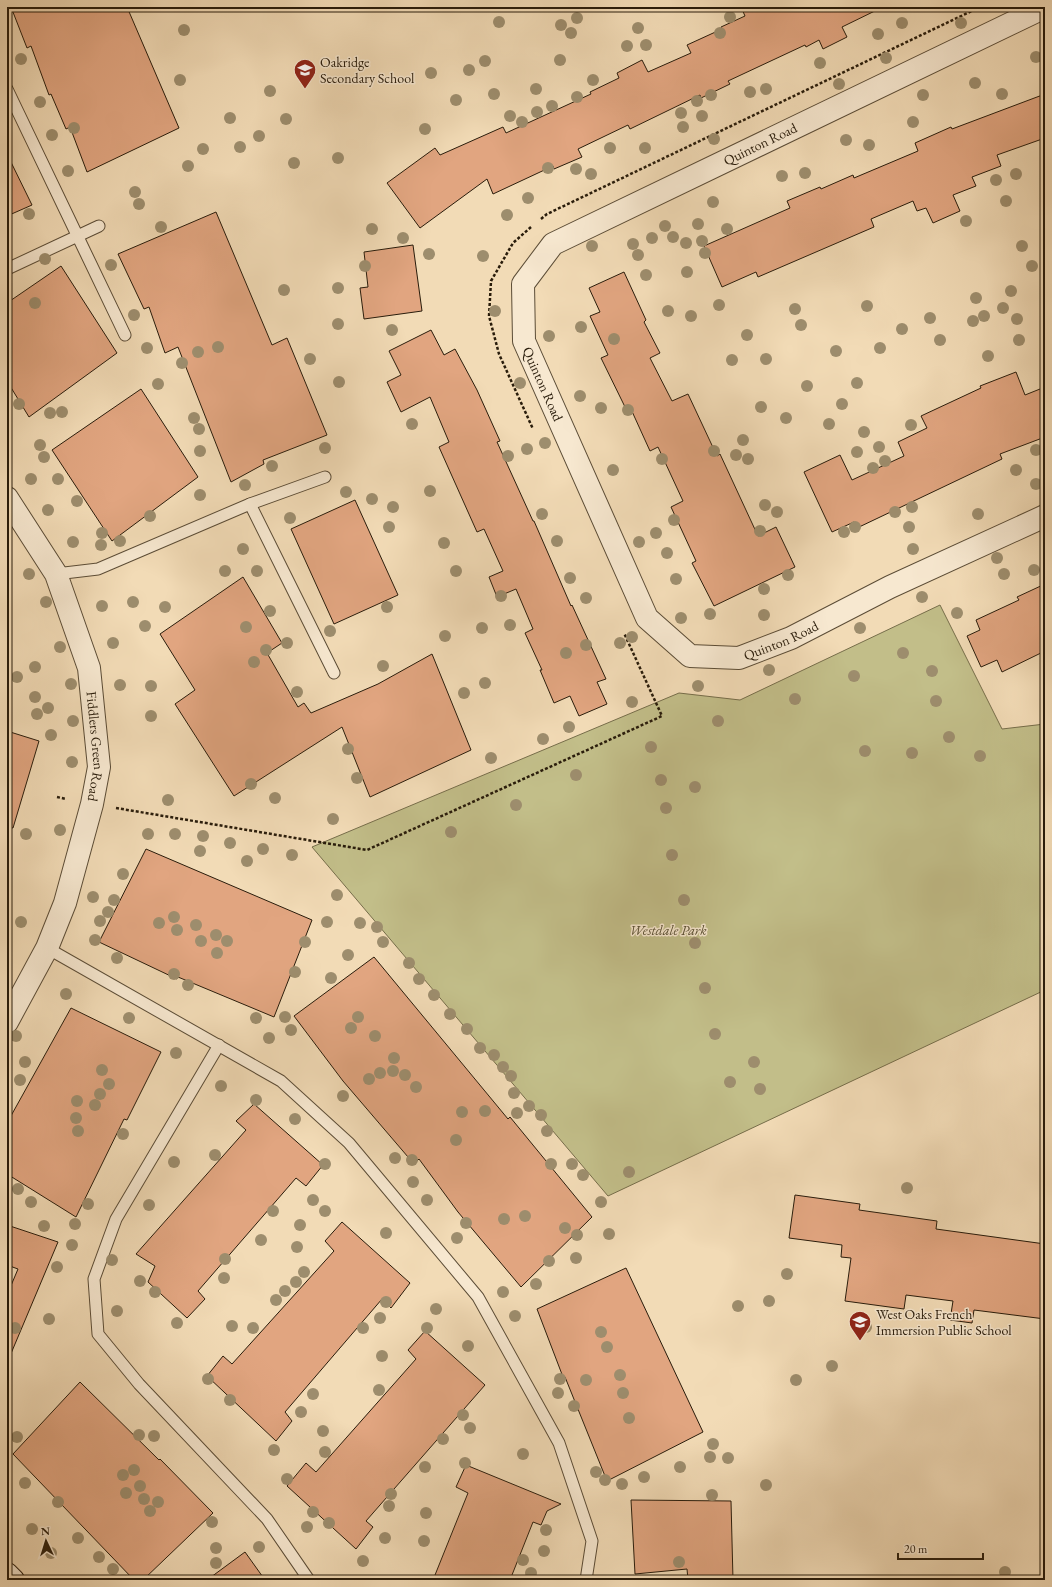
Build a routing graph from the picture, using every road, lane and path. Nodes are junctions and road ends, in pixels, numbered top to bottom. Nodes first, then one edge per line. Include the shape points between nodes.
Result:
1 (980, 7) edge
2 (1045, 7) edge
3 (7, 89) edge
4 (99, 226) dead end
5 (77, 236) junction
6 (7, 269) edge
7 (125, 336) dead end
8 (534, 433) dead end
9 (325, 477) dead end
10 (7, 498) edge
11 (250, 504) junction
12 (1045, 516) edge
13 (56, 574) junction
14 (622, 629) dead end
15 (334, 673) dead end
16 (57, 797) dead end
17 (92, 804) junction
18 (47, 948) junction
19 (7, 1022) edge
20 (219, 1045) junction
21 (7, 1574) edge
22 (13, 1580) edge
23 (309, 1580) edge
24 (586, 1580) edge

1 - 8 path via 547,214 513,243 491,281 489,316 499,354
2 - 12 street, Quinton Road via 553,244 522,284 524,341 647,618 690,656 739,658 791,638 890,588
3 - 5 lane
4 - 5 lane
5 - 6 lane
5 - 7 lane
9 - 11 lane
10 - 13 street, Fiddlers Green Road
11 - 13 lane via 98,569
11 - 15 lane
13 - 17 street, Fiddlers Green Road via 89,668 99,767
14 - 17 path via 662,716 367,850
16 - 17 path
17 - 18 street, Fiddlers Green Road via 65,903
18 - 19 street, Fiddlers Green Road
18 - 20 lane
20 - 23 lane via 116,1218 94,1279 98,1334 139,1384 267,1519
20 - 24 lane via 281,1081 348,1143 478,1296 559,1443 592,1541
21 - 22 street

